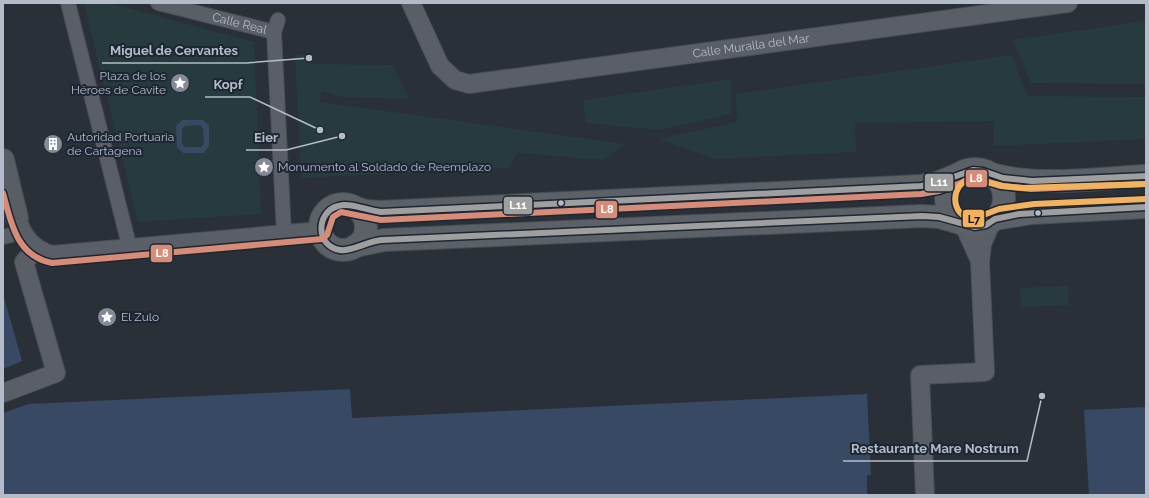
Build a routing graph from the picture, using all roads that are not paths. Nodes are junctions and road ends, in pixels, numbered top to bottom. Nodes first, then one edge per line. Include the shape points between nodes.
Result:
1 (68, 3) edge
2 (158, 3) edge
3 (410, 3) edge
4 (1068, 3) edge
5 (3, 160) edge
6 (962, 173) junction
7 (988, 173) junction
8 (1146, 176) edge
9 (1146, 207) edge
10 (356, 208) junction
11 (993, 221) junction
12 (962, 224) junction
13 (20, 225) junction
14 (320, 231) junction
15 (284, 234) junction
16 (3, 237) edge
17 (355, 246) junction
18 (36, 249) junction
19 (130, 249) junction
20 (980, 262) junction
21 (3, 393) edge
22 (925, 495) edge

1 - 19 street
2 - 15 street, Calle Real via 276,26
3 - 4 street, Calle Muralla del Mar via 440,66 455,80 476,84
5 - 13 main road
6 - 7 main road via 978,170
6 - 10 main road via 921,186 381,212
6 - 12 main road via 953,180 946,194 949,210
7 - 8 main road via 1003,178 1032,181
7 - 11 main road via 997,180 1004,194 1001,210
9 - 11 main road via 1031,213
10 - 14 main road via 344,204 333,206 321,219
10 - 17 main road via 364,218 366,230
11 - 12 main road via 981,227
11 - 20 street via 982,244
12 - 17 main road via 939,217 922,216 384,240
12 - 20 street
13 - 16 street
13 - 18 street
14 - 15 street
14 - 17 main road via 325,241 334,248 345,250
15 - 19 street
18 - 19 street via 52,255
18 - 21 street via 24,262 56,373
20 - 22 street via 985,372 920,375

